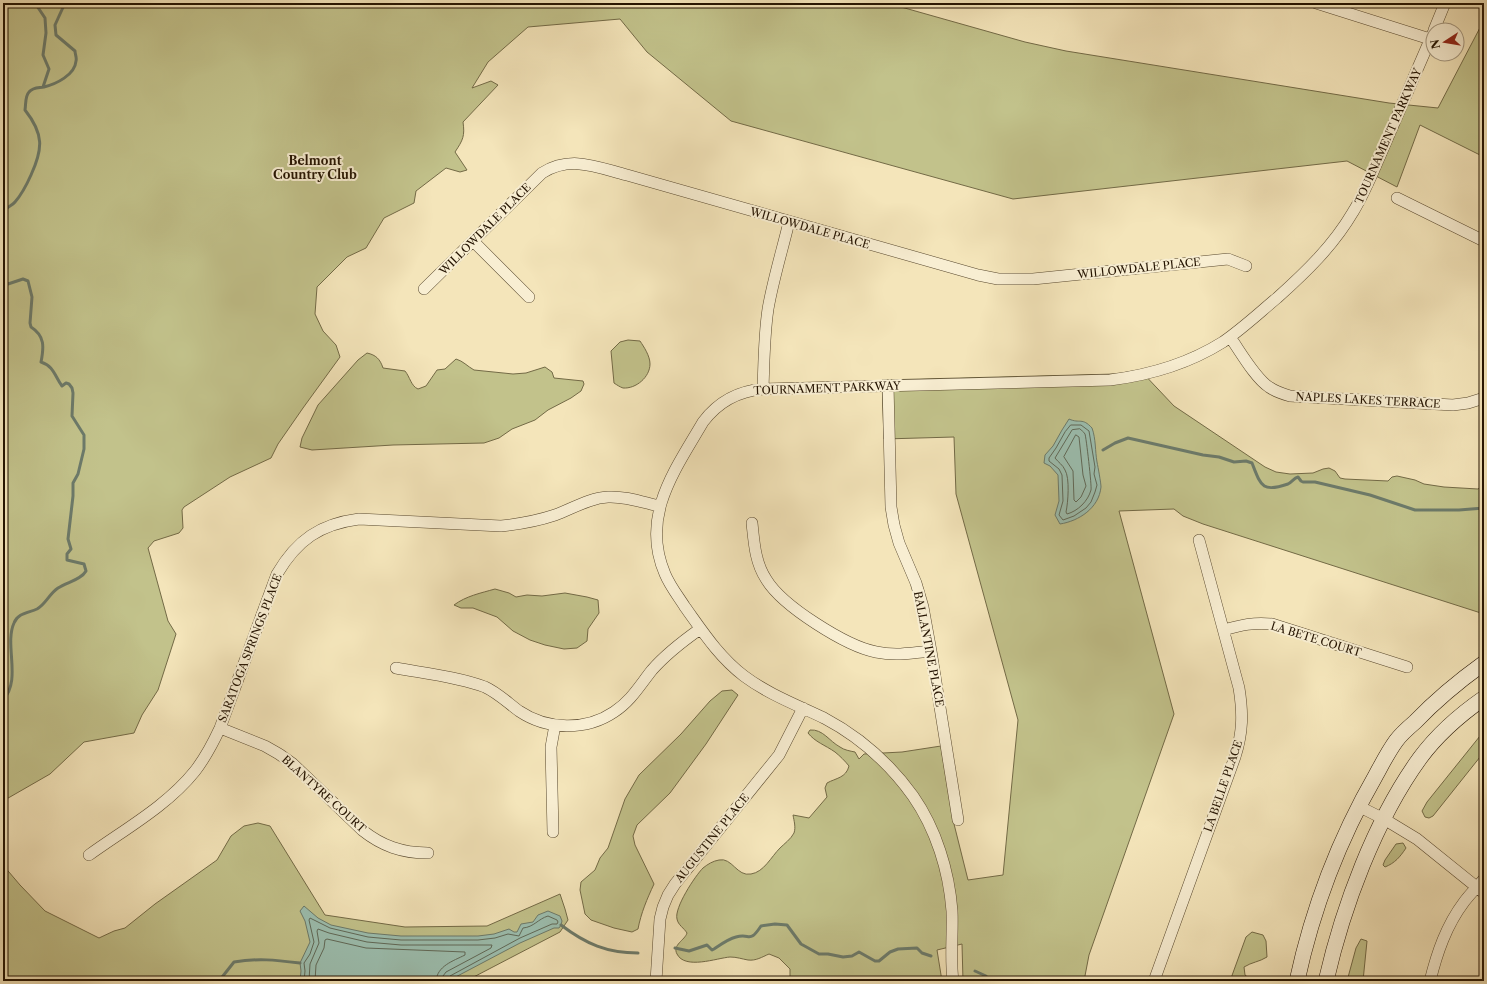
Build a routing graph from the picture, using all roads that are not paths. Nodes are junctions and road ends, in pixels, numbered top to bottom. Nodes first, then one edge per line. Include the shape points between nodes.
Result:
1 (1316, 3) edge
2 (1445, 3) edge
3 (1437, 22) edge
4 (1425, 32) edge
5 (1425, 50) edge
6 (1397, 198) dead end
7 (790, 222) junction
8 (473, 241) junction
9 (1484, 241) edge
10 (1246, 266) dead end
11 (424, 289) dead end
12 (529, 297) dead end
13 (1230, 337) junction
14 (888, 386) junction
15 (763, 390) junction
16 (1484, 398) edge
17 (659, 506) junction
18 (752, 522) dead end
19 (1199, 540) dead end
20 (700, 629) junction
21 (1224, 630) junction
22 (931, 651) junction
23 (1484, 663) edge
24 (1407, 667) dead end
25 (396, 668) dead end
26 (1484, 698) edge
27 (803, 708) junction
28 (555, 725) junction
29 (220, 728) junction
30 (1358, 806) junction
31 (1384, 819) junction
32 (958, 820) dead end
33 (553, 832) dead end
34 (428, 853) dead end
35 (89, 855) dead end
36 (1482, 886) edge
37 (656, 981) edge
38 (953, 981) edge
39 (1154, 981) edge
40 (1297, 981) edge
41 (1326, 981) edge
42 (1430, 981) edge

1 - 4 street
2 - 3 street, TOURNAMENT PARKWAY
5 - 13 street, TOURNAMENT PARKWAY via 1367,187 1341,230 1302,276
6 - 9 street
7 - 8 street, WILLOWDALE PLACE via 581,163 567,163 542,172
7 - 10 street, WILLOWDALE PLACE via 998,279 1033,279 1228,259
7 - 15 street via 768,310 764,339
8 - 11 street, WILLOWDALE PLACE
8 - 12 street
13 - 14 street, TOURNAMENT PARKWAY via 1179,364 1133,377 1110,380
13 - 16 street, NAPLES LAKES TERRACE via 1260,379 1274,390 1290,396 1453,405
14 - 15 street, TOURNAMENT PARKWAY
14 - 22 street, BALLANTINE PLACE via 891,507 899,543 916,583
15 - 17 street, TOURNAMENT PARKWAY via 753,390 728,398 708,414 668,482
17 - 20 street, TOURNAMENT PARKWAY via 656,529 660,562 672,588
17 - 29 street, SARATOGA SPRINGS PLACE via 620,497 607,497 520,524 501,526 358,520 337,523 317,531 294,549 277,574
18 - 22 street via 759,566 773,589 793,607 844,640 860,647 892,654
19 - 21 street, LA BELLE PLACE
20 - 27 street, TOURNAMENT PARKWAY via 712,646 744,676
20 - 28 street via 664,657 634,695 613,713 585,724
21 - 24 street, LA BETE COURT via 1244,624 1272,624
21 - 39 street, LA BELLE PLACE via 1240,688 1240,740
22 - 32 street, BALLANTINE PLACE
23 - 30 main road via 1455,684 1396,740
25 - 28 street via 480,685 531,718
26 - 31 main road via 1451,725 1421,757 1398,791
27 - 37 street, AUGUSTINE PLACE via 779,755 668,895 660,919
27 - 38 street, TOURNAMENT PARKWAY via 847,732 872,751 901,780 914,798 936,840 949,887
28 - 33 street via 551,747
29 - 34 street, BLANTYRE COURT via 265,746 293,764 373,839 400,851
29 - 35 street, SARATOGA SPRINGS PLACE via 208,752 182,786 166,801
30 - 31 street
30 - 40 main road via 1331,864
31 - 36 street via 1417,839
31 - 41 main road via 1348,908
36 - 42 street via 1464,903 1449,926

